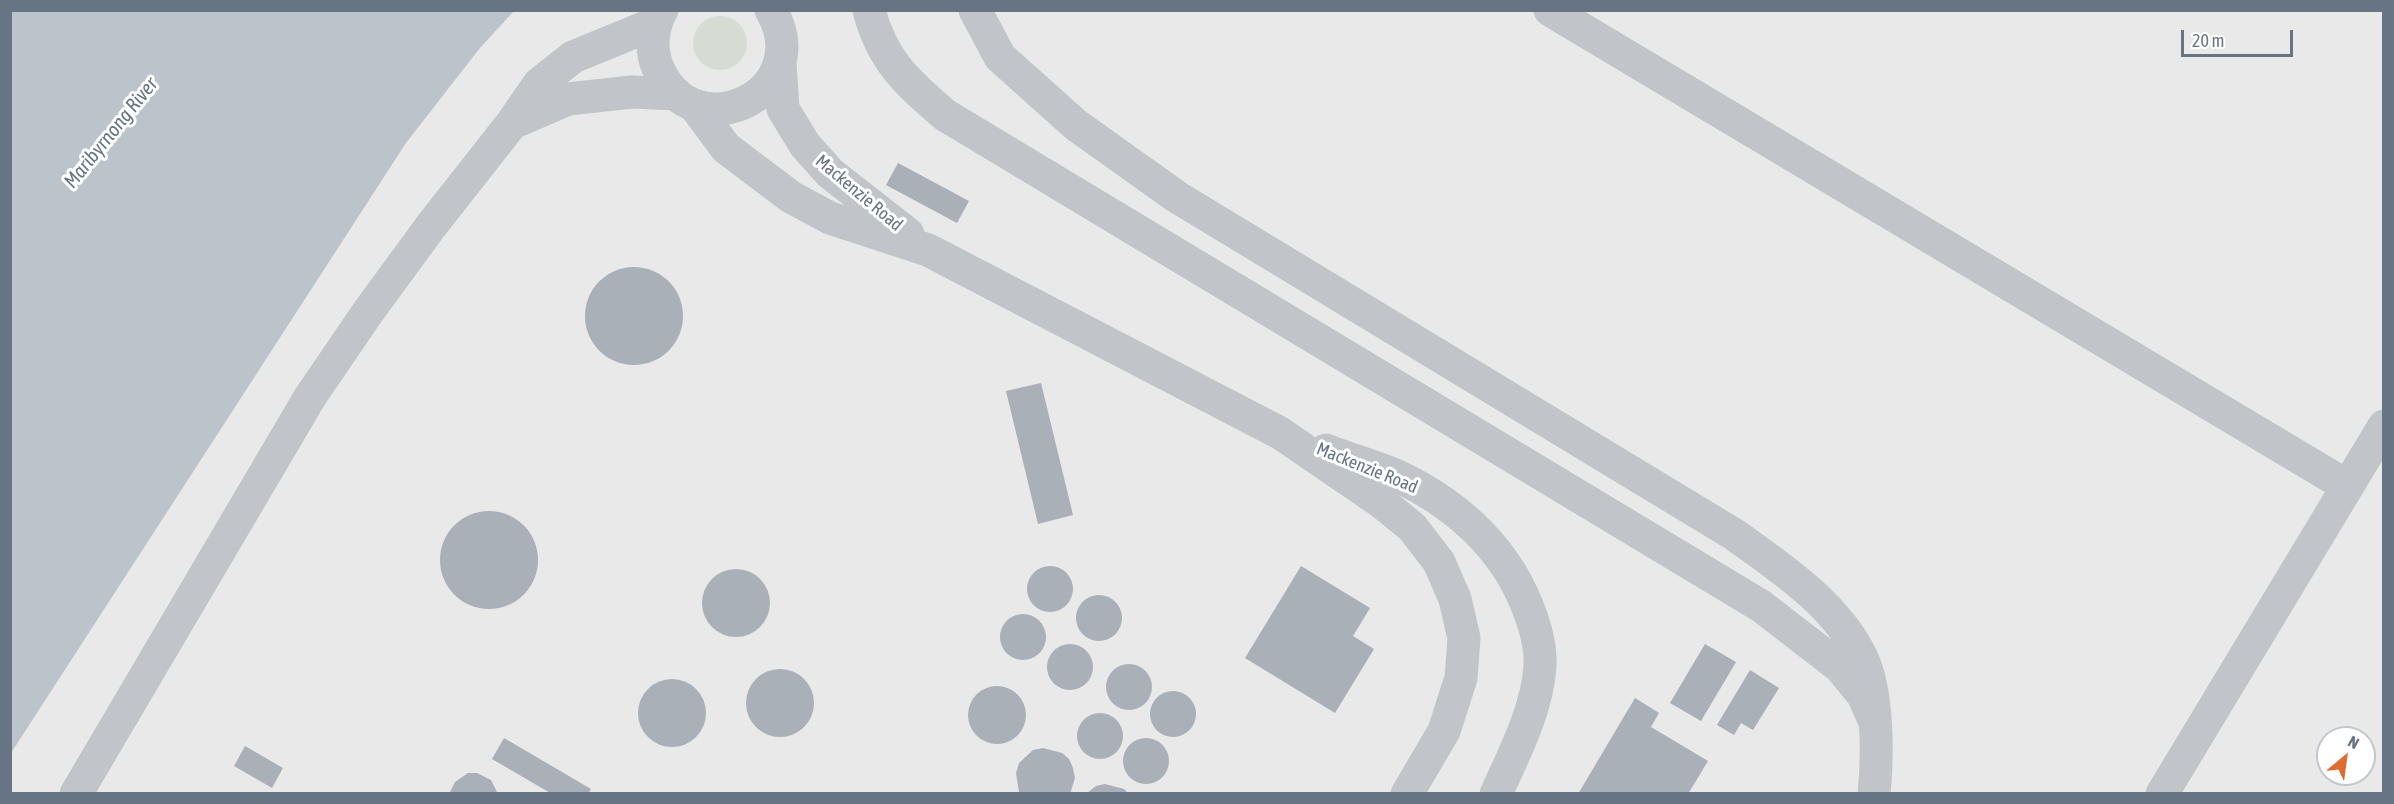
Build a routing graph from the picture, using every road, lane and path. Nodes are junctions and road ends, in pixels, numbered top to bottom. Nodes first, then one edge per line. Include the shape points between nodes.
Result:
1 (869, 10) edge
2 (975, 10) edge
3 (1550, 10) edge
4 (660, 14) edge
5 (776, 14) edge
6 (780, 63) junction
7 (685, 99) junction
8 (512, 123) junction
9 (928, 250) junction
10 (2384, 426) edge
11 (1280, 433) junction
12 (2347, 486) junction
13 (1875, 722) junction
14 (76, 794) edge
15 (1407, 794) edge
16 (1496, 794) edge
17 (1874, 794) edge
18 (2162, 794) edge

1 - 13 lane via 879,43 893,66 945,115 1761,606 1840,667 1863,695
2 - 13 lane via 1000,57 1076,125 1177,197 1735,535 1779,567 1845,629 1863,659
3 - 12 lane
4 - 7 lane, Mackenzie Road via 653,42 655,62 663,79
4 - 8 lane via 573,57 539,84
5 - 6 lane, Mackenzie Road via 782,42
6 - 7 lane via 761,93 746,103 712,109
6 - 9 lane, Mackenzie Road via 783,109 805,145 830,173
7 - 8 lane via 632,92 568,99
7 - 9 lane, Mackenzie Road via 726,148 791,197 830,218
8 - 14 lane via 431,226 310,397
9 - 11 lane, Mackenzie Road
10 - 12 lane
11 - 15 lane, Mackenzie Road via 1412,527 1439,562 1455,599 1464,638 1461,678 1444,731
11 - 16 lane, Mackenzie Road via 1395,476 1439,499 1496,550 1518,584 1535,626 1540,664 1532,707
12 - 18 lane
13 - 17 lane

